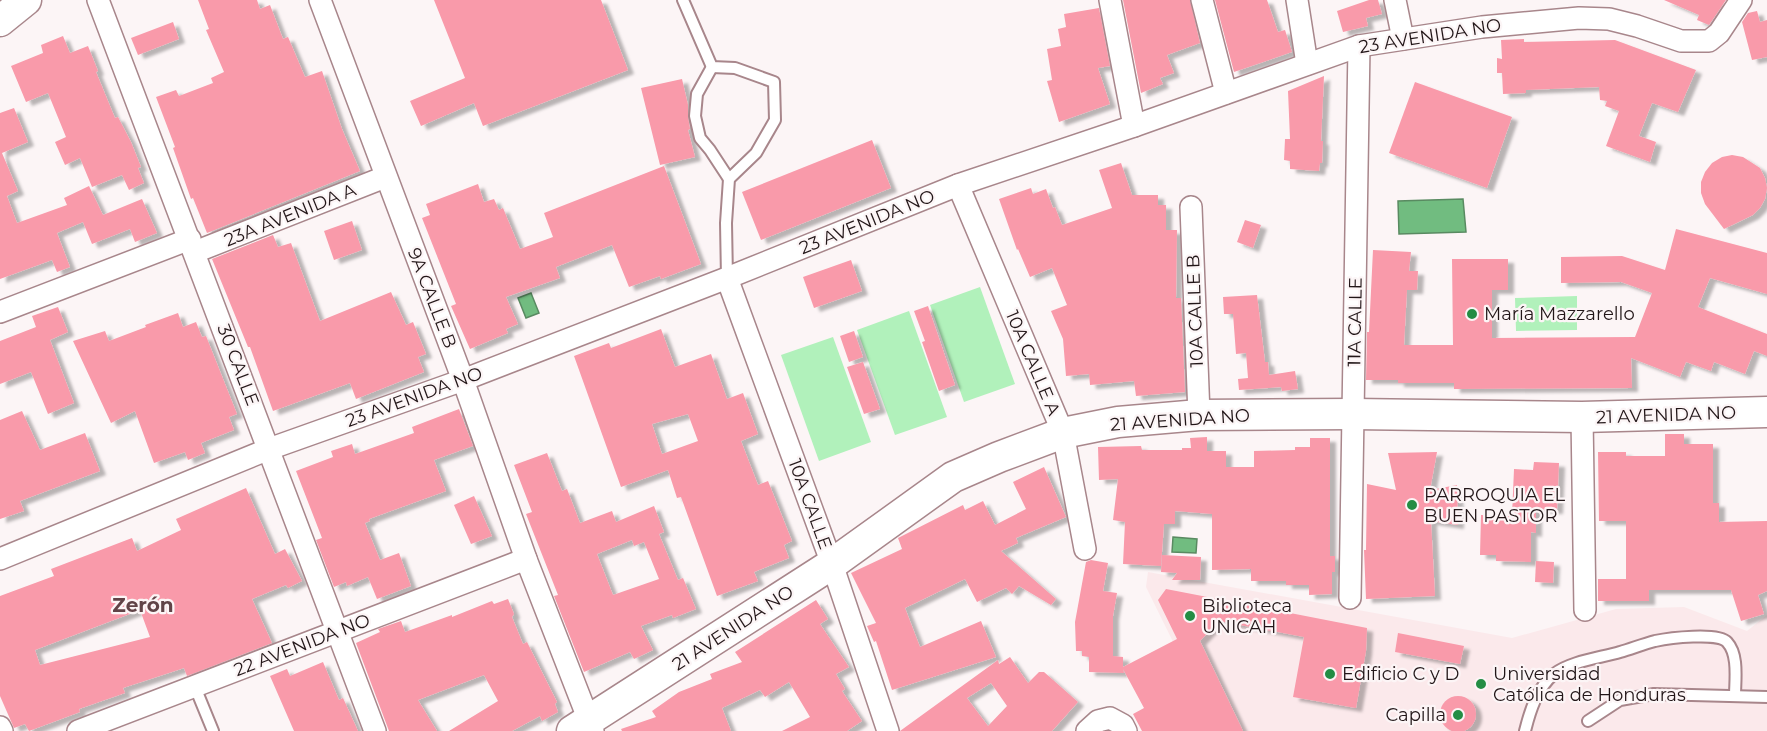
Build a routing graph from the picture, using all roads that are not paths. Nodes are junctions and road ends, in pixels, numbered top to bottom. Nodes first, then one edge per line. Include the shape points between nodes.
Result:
1 (26, 0) edge
2 (98, 0) edge
3 (320, 0) edge
4 (683, 0) edge
5 (1110, 0) edge
6 (1202, 0) edge
7 (1297, 0) edge
8 (1395, 0) edge
9 (1741, 0) edge
10 (0, 21) edge
11 (1403, 39) junction
12 (1359, 46) junction
13 (1307, 64) junction
14 (712, 67) junction
15 (1226, 93) junction
16 (1134, 126) junction
17 (385, 177) junction
18 (729, 178) junction
19 (958, 185) junction
20 (1191, 207) dead end
21 (192, 246) junction
22 (727, 278) junction
23 (0, 312) edge
24 (464, 380) junction
25 (1767, 412) edge
26 (1353, 414) junction
27 (1198, 415) junction
28 (1582, 417) junction
29 (1063, 433) junction
30 (270, 449) junction
31 (1084, 549) dead end
32 (526, 559) junction
33 (0, 560) edge
34 (832, 564) junction
35 (1350, 598) dead end
36 (1585, 610) dead end
37 (338, 631) junction
38 (195, 687) junction
39 (1735, 696) junction
40 (1767, 697) edge
41 (1588, 721) dead end
42 (1118, 724) edge
43 (585, 727) edge
44 (78, 731) edge
45 (213, 731) edge
46 (375, 731) edge
47 (888, 731) edge
48 (1087, 731) edge
49 (1525, 731) edge

1 - 10 street
2 - 21 street, 30 CALLE
3 - 17 street, 9A CALLE B
4 - 14 lane
5 - 16 street
6 - 15 street
7 - 13 street
8 - 11 street
9 - 11 street, 23 AVENIDA NO via 1719,33 1703,41 1682,41 1609,19 1579,18 1503,24
11 - 12 street, 23 AVENIDA NO
12 - 13 street, 23 AVENIDA NO
12 - 26 street, 11A CALLE
13 - 15 street, 23 AVENIDA NO
14 - 18 lane via 697,93 695,116 700,138
14 - 18 lane via 735,68 774,81 775,120 756,153
15 - 16 street, 23 AVENIDA NO
16 - 19 street, 23 AVENIDA NO
17 - 21 street, 23A AVENIDA A
17 - 24 street, 9A CALLE B
18 - 22 lane
19 - 22 street, 23 AVENIDA NO
19 - 29 street, 10A CALLE A
20 - 27 street, 10A CALLE B
21 - 23 street, 23A AVENIDA A
21 - 30 street, 30 CALLE
22 - 24 street, 23 AVENIDA NO
22 - 34 street, 10A CALLE
24 - 30 street, 23 AVENIDA NO
24 - 32 street, 9A CALLE B
25 - 28 street, 21 AVENIDA NO
26 - 27 street, 21 AVENIDA NO
26 - 28 street, 21 AVENIDA NO
26 - 35 street, 11A CALLE
27 - 29 street, 21 AVENIDA NO via 1118,422
28 - 36 street
29 - 31 street, 10A CALLE A
29 - 34 street, 21 AVENIDA NO via 952,477
30 - 33 street, 23 AVENIDA NO
30 - 37 street, 30 CALLE
32 - 37 street, 22 AVENIDA NO
32 - 43 street, 9A CALLE B
34 - 43 street, 21 AVENIDA NO
34 - 47 street, 10A CALLE
37 - 38 street, 22 AVENIDA NO
37 - 46 street, 30 CALLE
38 - 44 street, 22 AVENIDA NO
38 - 45 lane
39 - 40 lane
39 - 41 lane via 1654,694 1620,700
39 - 49 lane via 1735,665 1724,639 1713,636 1657,641 1555,674 1531,708
42 - 48 street via 1098,721

